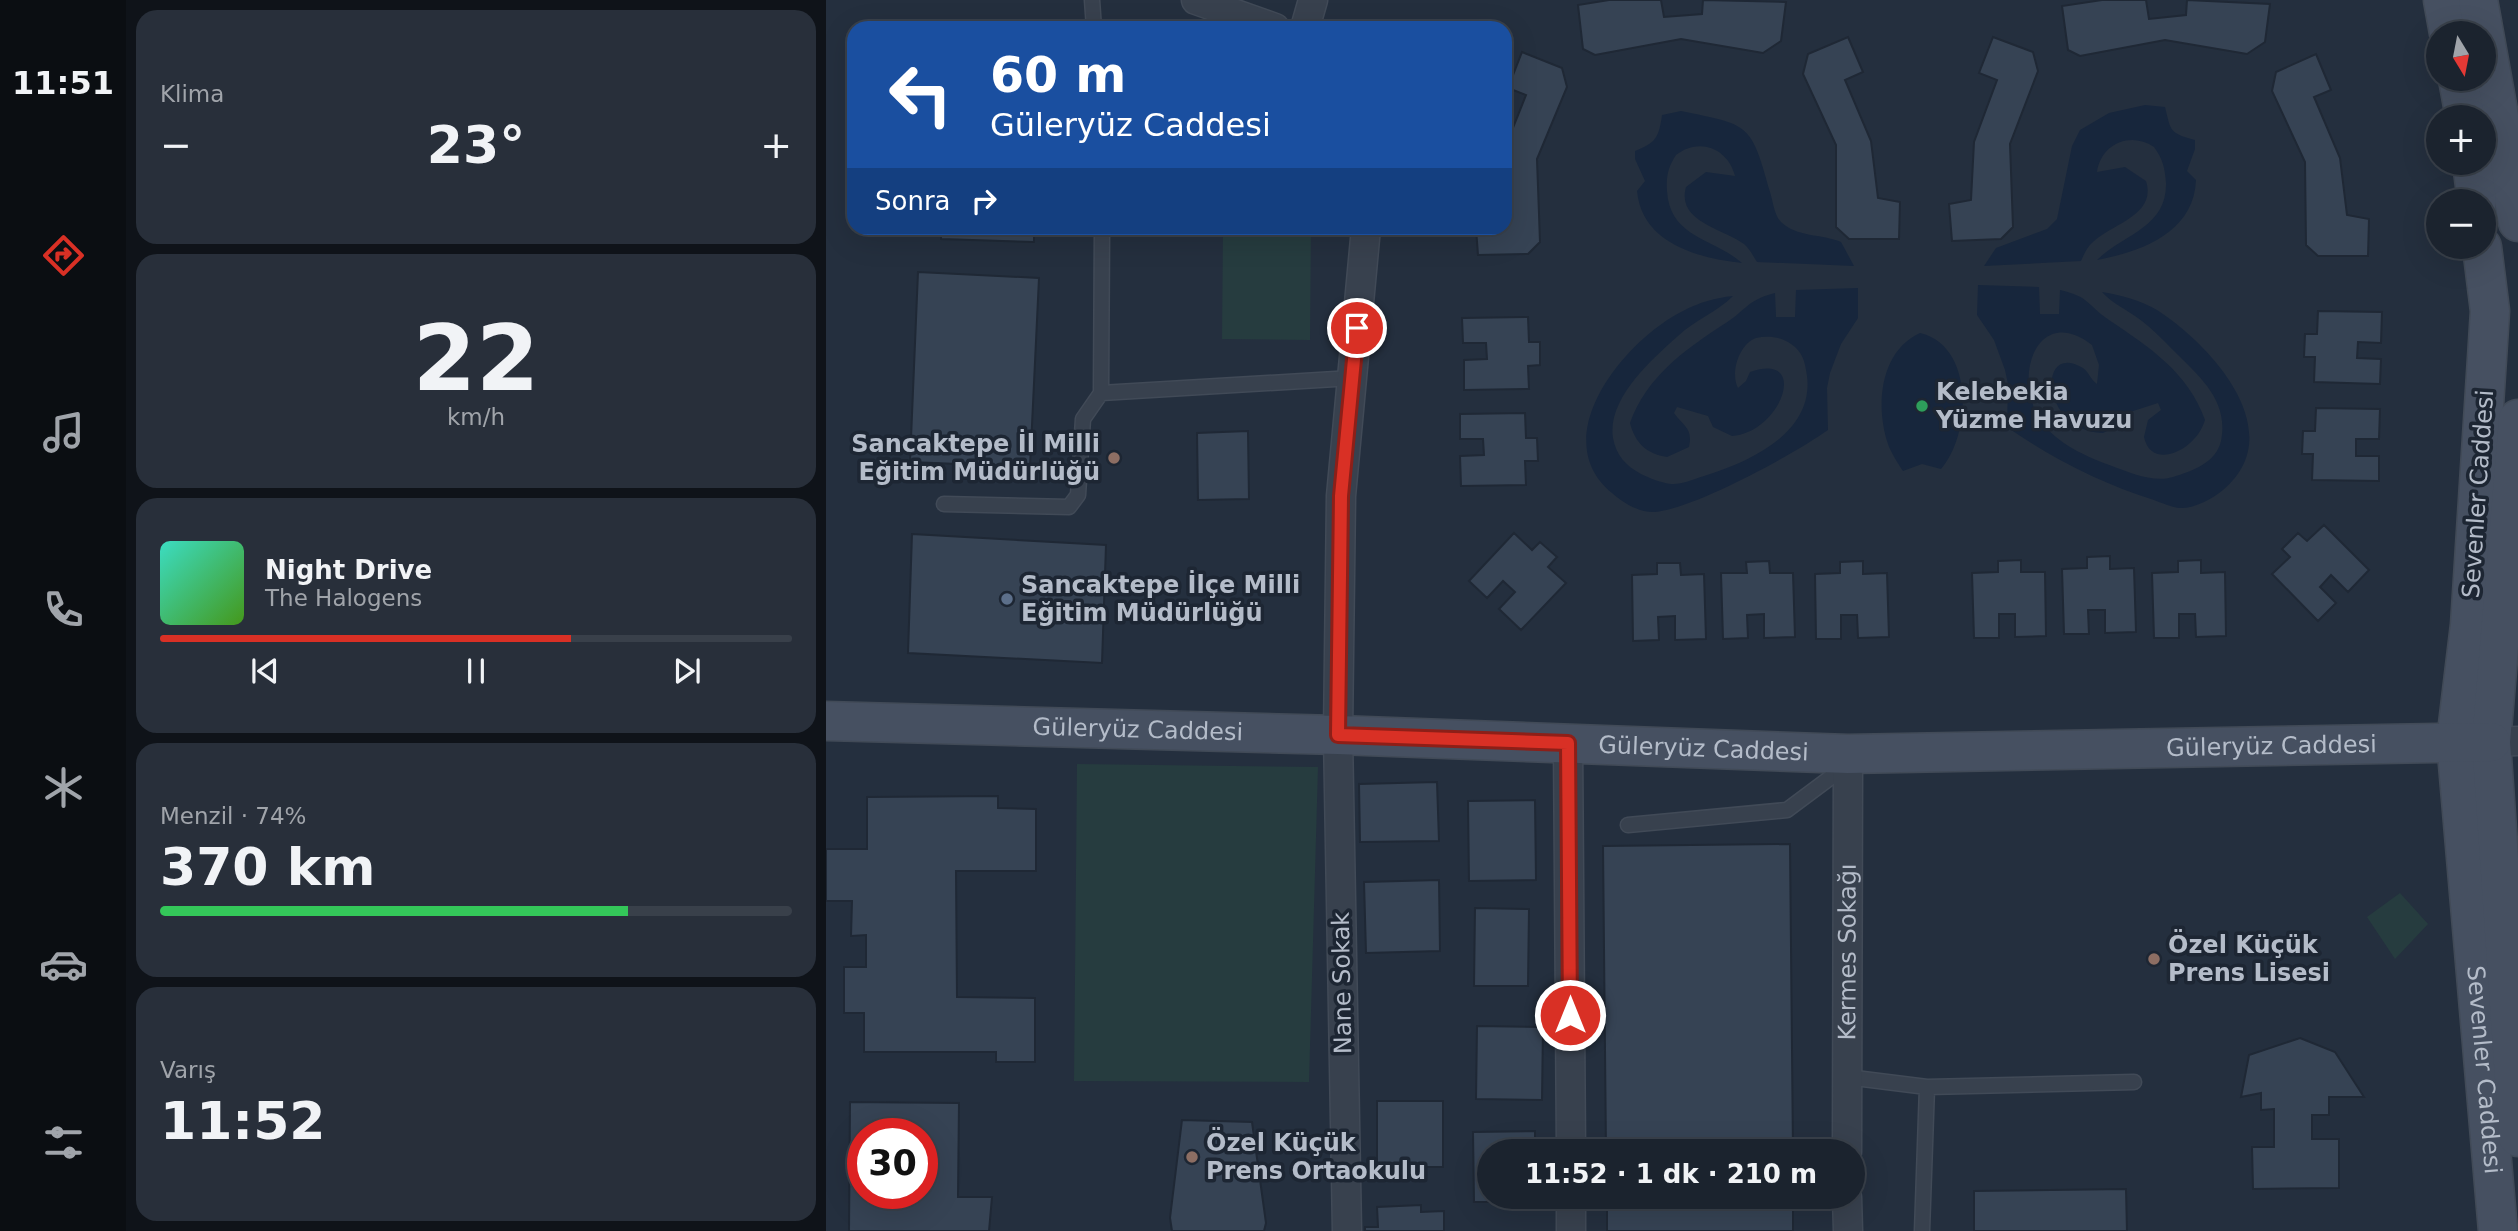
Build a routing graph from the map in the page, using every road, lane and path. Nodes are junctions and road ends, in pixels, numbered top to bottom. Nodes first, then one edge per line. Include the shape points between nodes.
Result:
1 (1092, 0) edge
2 (1196, 0) edge
3 (1313, 0) edge
4 (2443, 0) edge
5 (2479, 0) edge
6 (1094, 21) edge
7 (1255, 21) edge
8 (1307, 21) edge
9 (2447, 21) edge
10 (2468, 91) edge
11 (2479, 105) edge
12 (2490, 105) edge
13 (2496, 137) edge
14 (2518, 222) edge
15 (1102, 235) edge
16 (1365, 235) edge
17 (2483, 259) edge
18 (1352, 378) junction
19 (1101, 393) junction
20 (2518, 419) edge
21 (944, 504) dead end
22 (826, 721) edge
23 (1338, 735) junction
24 (2488, 741) edge
25 (1568, 743) junction
26 (1847, 760) junction
27 (1628, 825) dead end
28 (1847, 1077) junction
29 (2134, 1082) dead end
30 (1927, 1087) junction
31 (2518, 1137) edge
32 (1571, 1139) edge
33 (1847, 1139) edge
34 (1571, 1209) edge
35 (1847, 1209) edge
36 (1347, 1231) edge
37 (1571, 1231) edge
38 (1847, 1231) edge
39 (1922, 1231) edge
40 (2498, 1231) edge

1 - 6 lane
2 - 7 street
3 - 8 street
4 - 9 main road
5 - 12 main road
10 - 11 main road
13 - 14 main road
15 - 19 lane
16 - 18 street, Nane Sokak
17 - 24 main road, Sevenler Caddesi via 2490,312 2470,625
18 - 19 lane
18 - 23 street, Nane Sokak via 1341,496
19 - 21 lane via 1083,419 1079,495 1069,507
20 - 24 main road, Sevenler Caddesi
22 - 23 main road, Güleryüz Caddesi
23 - 25 main road, Güleryüz Caddesi
23 - 36 street, Nane Sokak
24 - 26 main road, Güleryüz Caddesi
24 - 31 main road, Sevenler Caddesi
24 - 40 main road, Sevenler Caddesi
25 - 26 main road, Güleryüz Caddesi
25 - 32 street
26 - 27 lane via 1787,810
26 - 28 street, Kermes Sokağı
28 - 30 lane
28 - 33 street, Kermes Sokağı
29 - 30 lane
30 - 39 lane
34 - 37 street
35 - 38 street

